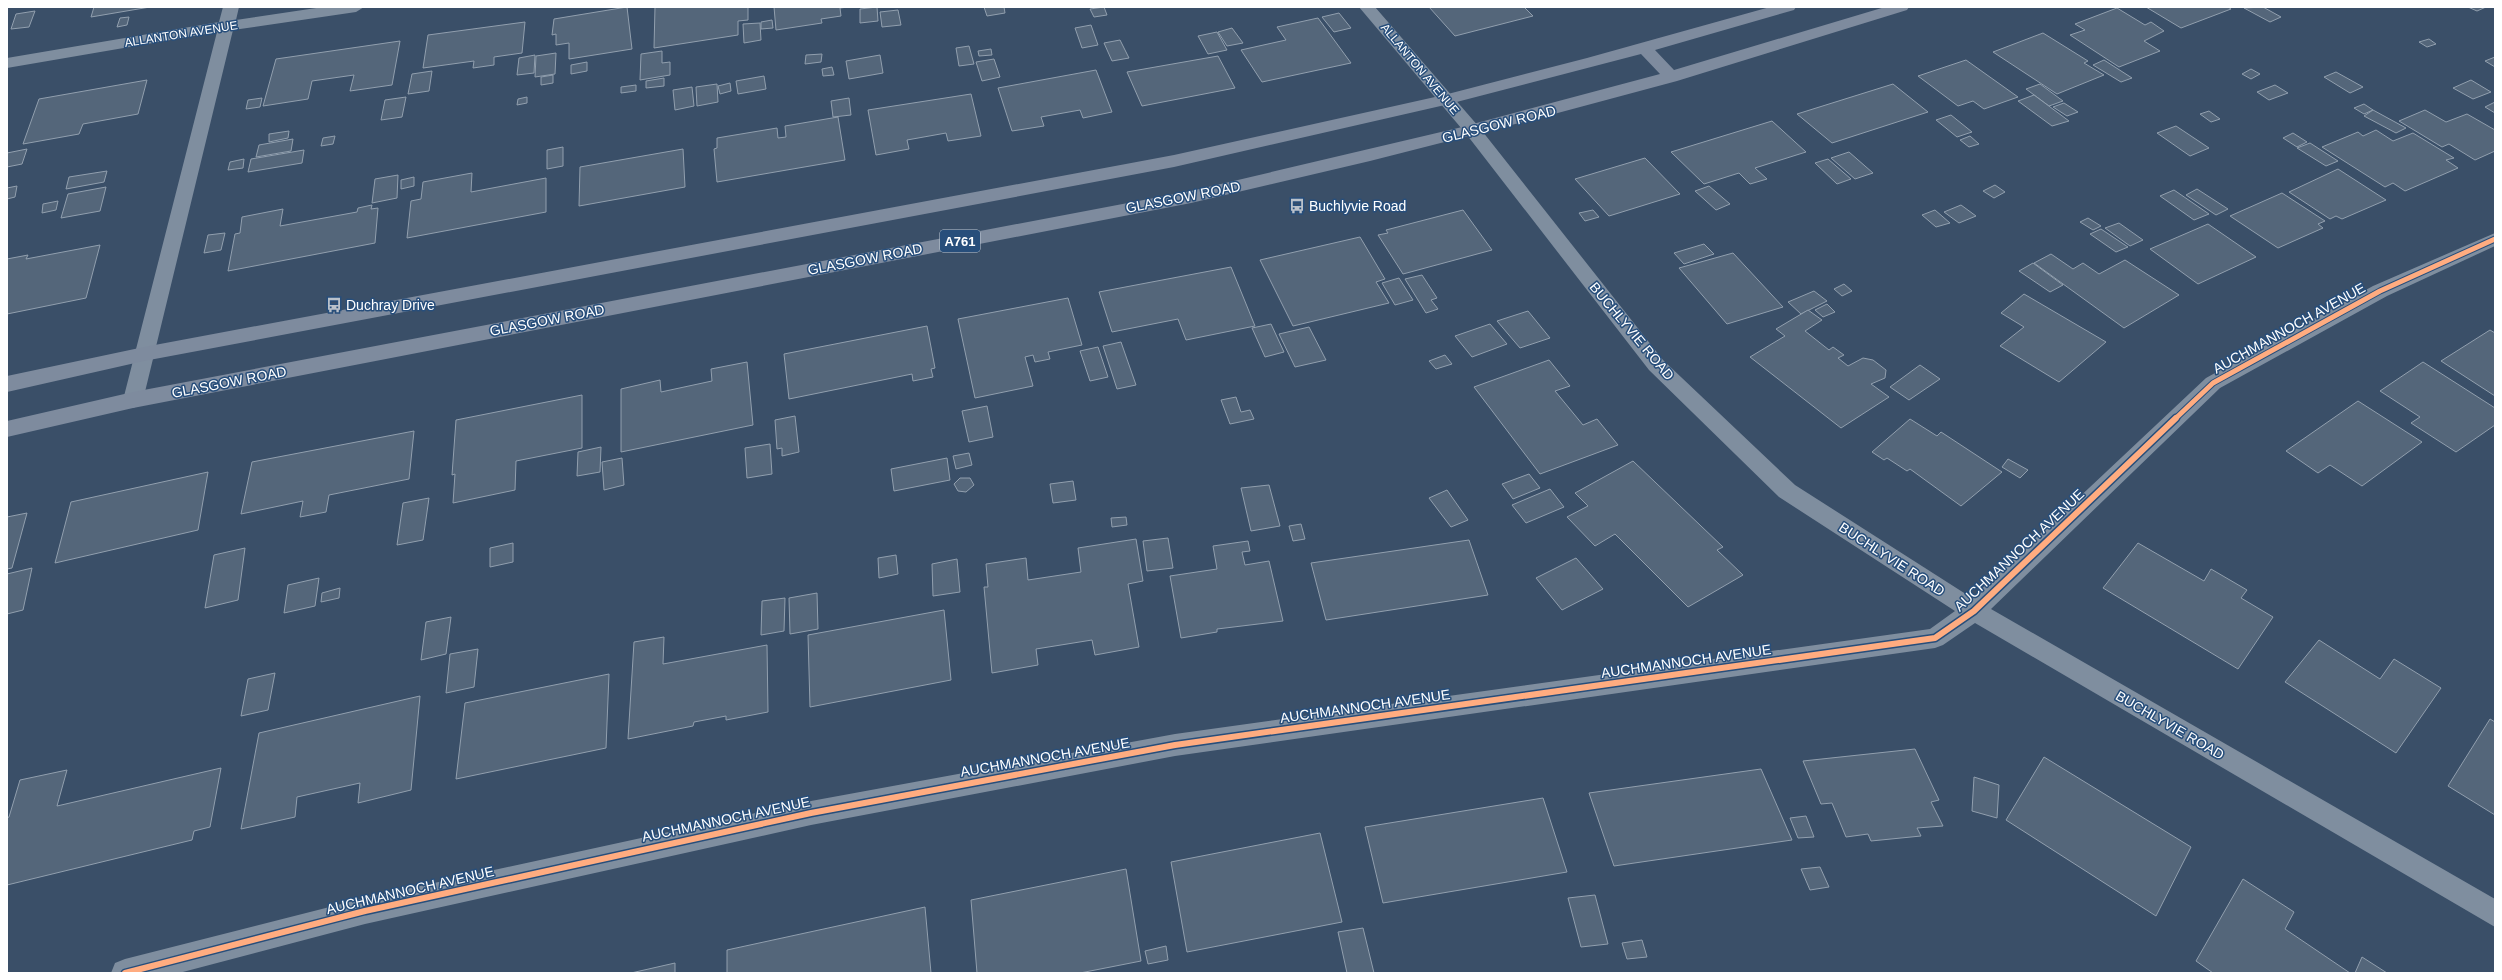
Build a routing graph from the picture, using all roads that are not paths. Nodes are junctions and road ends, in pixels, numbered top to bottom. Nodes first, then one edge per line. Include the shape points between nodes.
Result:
1 (231, 7) edge
2 (356, 7) edge
3 (1367, 7) edge
4 (1788, 7) edge
5 (1901, 7) edge
6 (226, 26) junction
7 (1645, 48) junction
8 (7, 63) edge
9 (1671, 77) junction
10 (1445, 100) junction
11 (1473, 131) junction
12 (2495, 239) edge
13 (144, 354) junction
14 (7, 384) edge
15 (133, 400) junction
16 (7, 429) edge
17 (1974, 612) junction
18 (2495, 914) edge
19 (125, 973) edge

1 - 6 street
2 - 6 street, ALLANTON AVENUE
3 - 10 street, ALLANTON AVENUE
4 - 7 main road
5 - 9 main road, GLASGOW ROAD / A761
6 - 8 street, ALLANTON AVENUE
6 - 13 street
7 - 9 main road
7 - 10 main road
9 - 11 main road, GLASGOW ROAD / A761
10 - 11 street, ALLANTON AVENUE
10 - 13 main road via 1174,161
11 - 15 main road, GLASGOW ROAD / A761 via 1191,196
11 - 17 street, BUCHLYVIE ROAD via 1656,365 1724,433 1788,491
12 - 17 street, AUCHMANNOCH AVENUE via 2380,291 2213,383
13 - 14 main road
13 - 15 street
15 - 16 main road, GLASGOW ROAD / A761
17 - 18 street, BUCHLYVIE ROAD
17 - 19 street, AUCHMANNOCH AVENUE via 1935,638 1175,745 810,812 365,911

